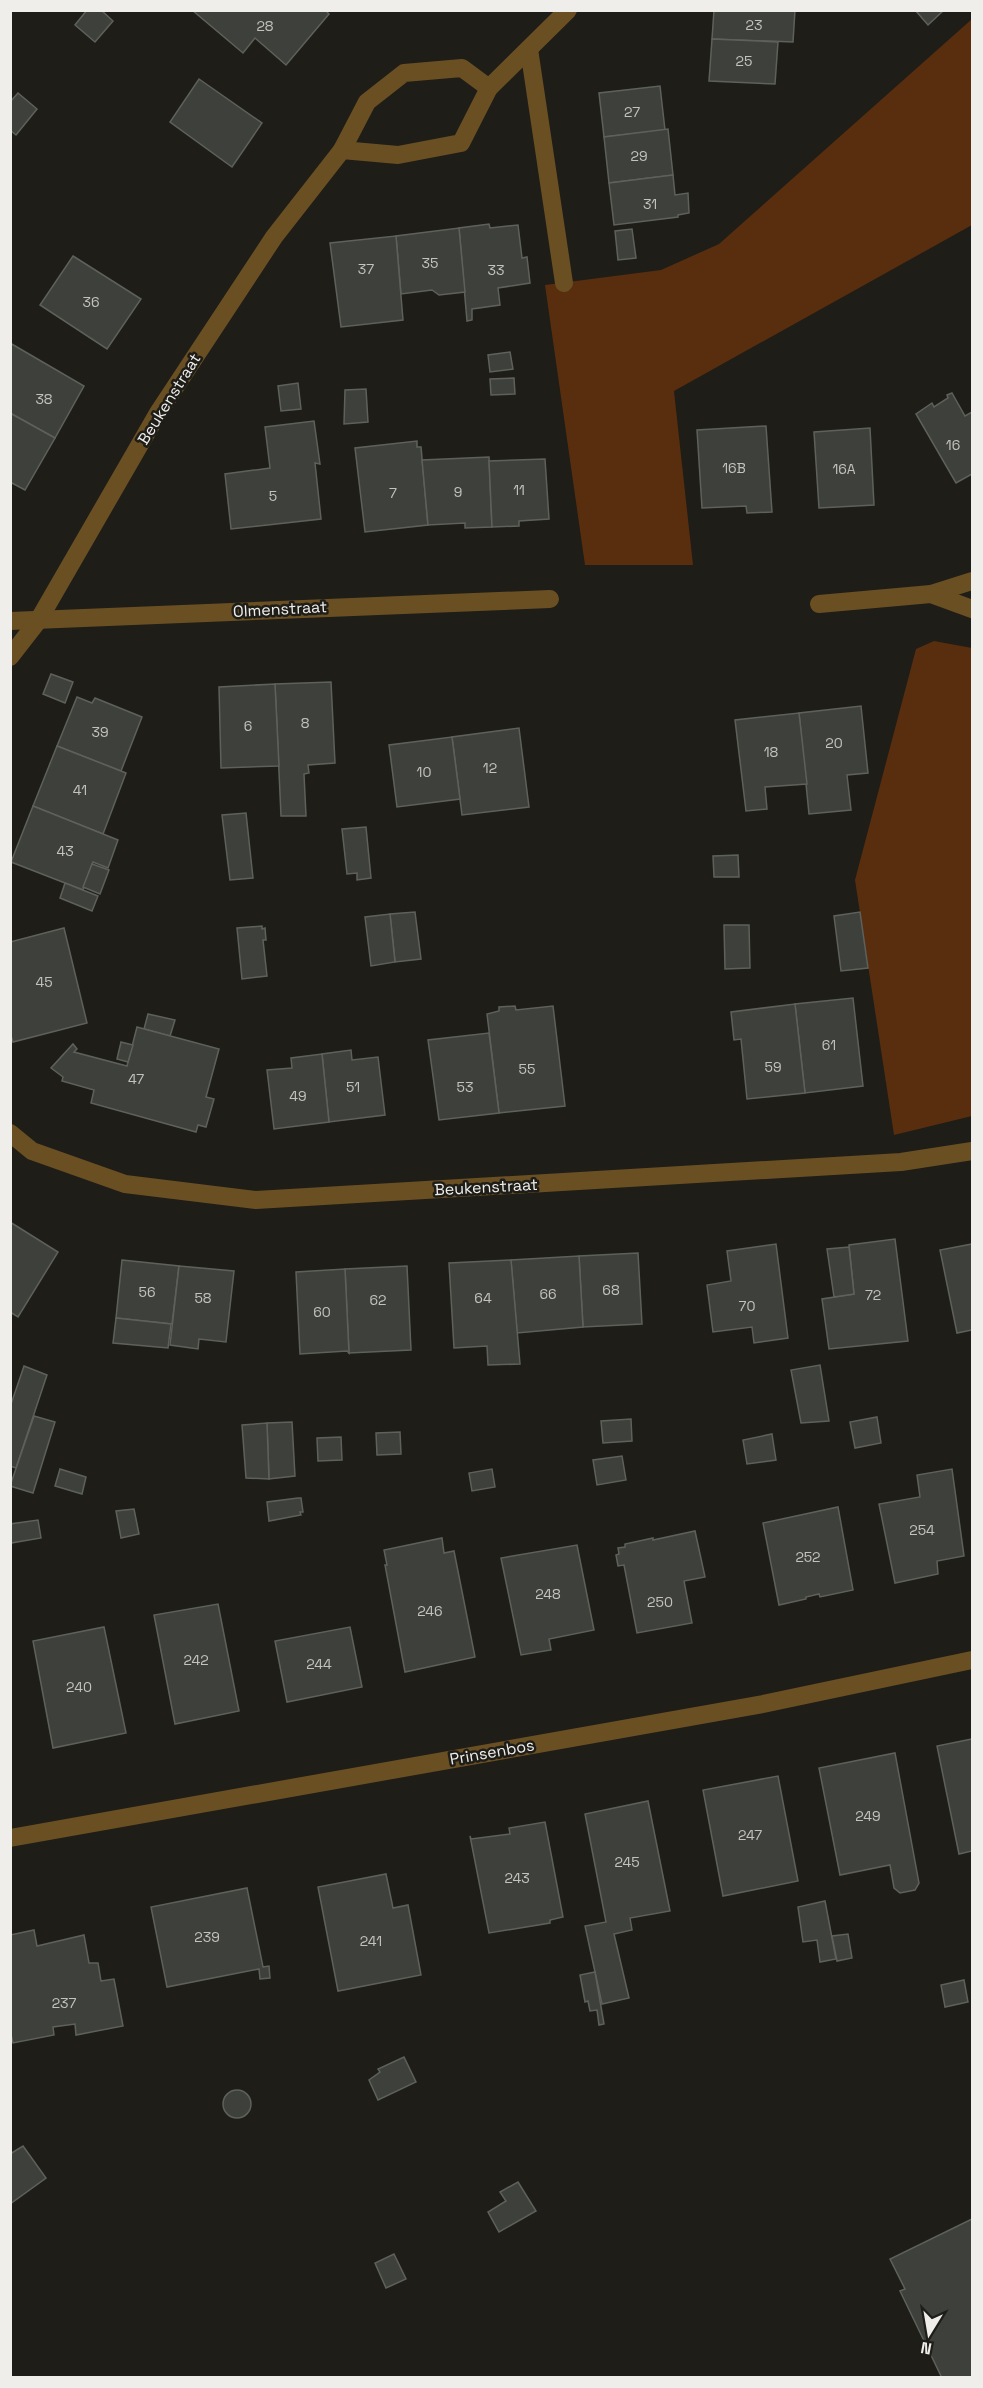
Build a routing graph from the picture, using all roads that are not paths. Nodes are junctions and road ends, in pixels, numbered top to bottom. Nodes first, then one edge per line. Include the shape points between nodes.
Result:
1 (567, 10) edge
2 (529, 49) junction
3 (489, 88) junction
4 (342, 150) junction
5 (564, 283) dead end
6 (972, 581) edge
7 (930, 594) junction
8 (550, 599) dead end
9 (819, 604) dead end
10 (972, 609) edge
11 (10, 621) edge
12 (38, 621) junction
13 (10, 657) edge
14 (10, 1133) edge
15 (972, 1151) edge
16 (972, 1660) edge
17 (10, 1838) edge

1 - 2 street
2 - 3 street
2 - 5 street
3 - 4 street via 461,143 398,155
3 - 4 street, Beukenstraat via 462,68 404,73 367,102
4 - 12 street, Beukenstraat via 274,237 158,413
6 - 7 street
7 - 9 street
7 - 10 street
8 - 12 street, Olmenstraat
11 - 12 street, Olmenstraat
12 - 13 street, Beukenstraat
14 - 15 street, Beukenstraat via 32,1151 124,1184 256,1200 901,1162
16 - 17 street, Prinsenbos via 763,1704

